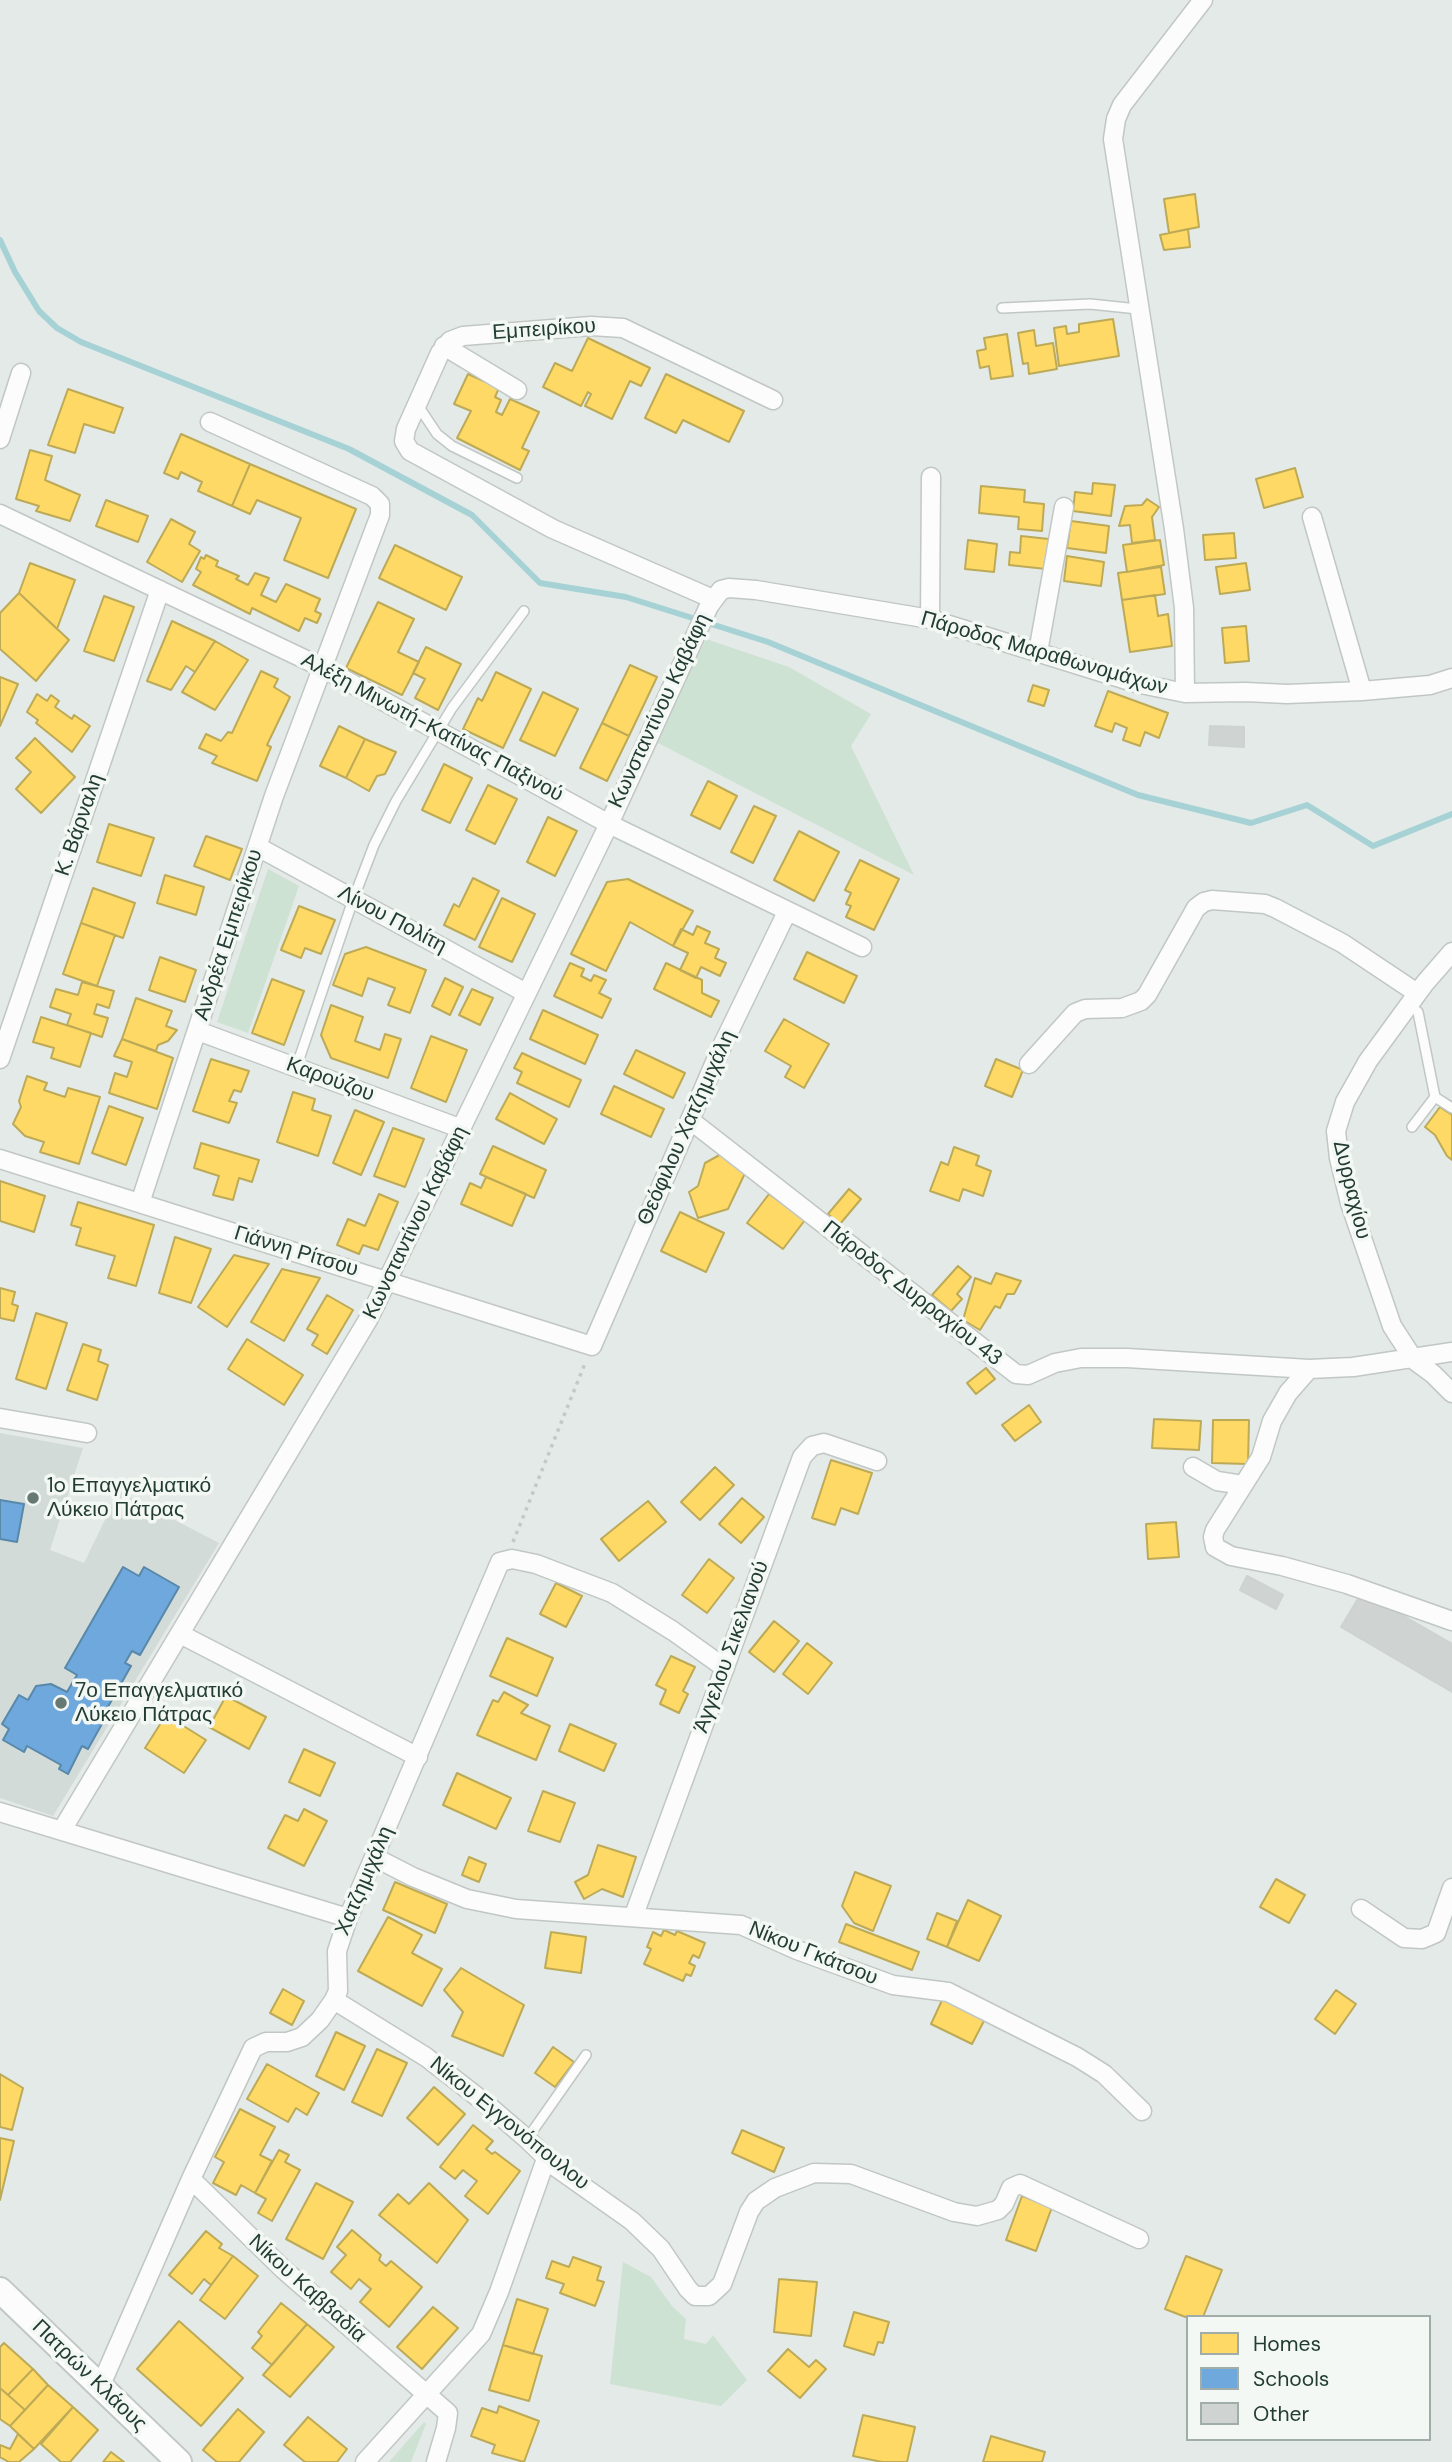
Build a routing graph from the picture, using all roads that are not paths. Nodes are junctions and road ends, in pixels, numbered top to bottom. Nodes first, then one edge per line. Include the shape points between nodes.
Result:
1 (1203, 0) edge
2 (1002, 308) dead end
3 (1138, 309) junction
4 (444, 346) junction
5 (21, 373) dead end
6 (517, 390) dead end
7 (773, 400) dead end
8 (416, 402) junction
9 (210, 422) dead end
10 (0, 439) edge
11 (931, 477) dead end
12 (517, 478) dead end
13 (1064, 507) dead end
14 (0, 514) edge
15 (1312, 517) dead end
16 (160, 590) junction
17 (714, 598) junction
18 (524, 611) dead end
19 (930, 619) junction
20 (1038, 652) junction
21 (321, 667) junction
22 (1452, 678) edge
23 (1363, 691) junction
24 (1185, 693) junction
25 (439, 730) junction
26 (609, 824) junction
27 (258, 847) junction
28 (353, 900) junction
29 (787, 912) junction
30 (863, 947) dead end
31 (1449, 960) edge
32 (526, 993) junction
33 (1413, 999) junction
34 (198, 1031) junction
35 (0, 1059) edge
36 (1029, 1064) dead end
37 (296, 1068) junction
38 (1435, 1097) junction
39 (1452, 1108) edge
40 (690, 1120) junction
41 (1412, 1127) dead end
42 (462, 1129) junction
43 (0, 1159) edge
44 (139, 1203) junction
45 (387, 1280) junction
46 (592, 1346) joint
47 (1452, 1352) edge
48 (1414, 1360) junction
49 (1309, 1369) junction
50 (1452, 1393) edge
51 (0, 1418) edge
52 (87, 1433) dead end
53 (877, 1461) dead end
54 (1193, 1467) dead end
55 (1242, 1485) junction
56 (1452, 1621) edge
57 (180, 1634) junction
58 (725, 1668) junction
59 (418, 1757) junction
60 (0, 1812) edge
61 (62, 1830) junction
62 (374, 1857) junction
63 (1452, 1888) edge
64 (1362, 1909) dead end
65 (634, 1915) junction
66 (348, 1918) junction
67 (334, 2000) junction
68 (586, 2055) dead end
69 (1142, 2112) dead end
70 (527, 2139) junction
71 (546, 2159) junction
72 (191, 2179) junction
73 (1139, 2239) dead end
74 (3, 2300) edge
75 (100, 2387) junction
76 (427, 2395) junction
77 (179, 2462) edge
78 (365, 2462) edge
79 (436, 2462) edge

1 - 3 street via 1116,119 1114,151
2 - 3 lane via 1090,304
3 - 24 street via 1182,594
4 - 6 street
4 - 7 street, Εμπειρίκου via 463,336 614,326
4 - 8 street
5 - 10 street
8 - 12 lane via 437,434 452,446
8 - 17 street via 404,437 410,451 553,530
9 - 21 street, Ανδρέα Εμπειρίκου via 372,496 380,504 377,525
11 - 19 street
13 - 20 street
14 - 16 street, Αλέξη Μινωτή-Κατίνας Παξινού
15 - 23 street
16 - 21 street, Αλέξη Μινωτή-Κατίνας Παξινού
16 - 35 street, Κ. Βάρναλη
17 - 19 street, Πάροδος Μαραθωνομάχων via 729,588 757,590
17 - 26 street, Κωνσταντίνου Καβάφη
18 - 25 lane
19 - 20 street, Πάροδος Μαραθωνομάχων
20 - 24 street, Πάροδος Μαραθωνομάχων via 1136,683
21 - 25 street, Αλέξη Μινωτή-Κατίνας Παξινού
21 - 27 street, Ανδρέα Εμπειρίκου
22 - 23 street, Πάροδος Μαραθωνομάχων via 1430,685
23 - 24 street, Πάροδος Μαραθωνομάχων
25 - 26 street, Αλέξη Μινωτή-Κατίνας Παξινού
25 - 28 lane via 396,801
26 - 29 street, Αλέξη Μινωτή-Κατίνας Παξινού
26 - 32 street, Κωνσταντίνου Καβάφη
27 - 28 street, Λίνου Πολίτη
27 - 34 street, Ανδρέα Εμπειρίκου
28 - 32 street, Λίνου Πολίτη
28 - 37 lane
29 - 30 street, Αλέξη Μινωτή-Κατίνας Παξινού
29 - 40 street, Θεόφιλου Χατζημιχάλη
31 - 33 street, Δυρραχίου
32 - 42 street, Κωνσταντίνου Καβάφη
33 - 36 street via 1342,943 1275,908 1212,900 1196,908 1141,1001 1075,1013
33 - 38 lane
33 - 48 street, Δυρραχίου via 1362,1070 1340,1116 1336,1142 1350,1203 1392,1326
34 - 37 street, Καρούζου
34 - 44 street, Ανδρέα Εμπειρίκου
37 - 42 street, Καρούζου
38 - 39 lane
38 - 41 lane
40 - 46 street, Θεόφιλου Χατζημιχάλη
40 - 49 street, Πάροδος Δυρραχίου 43 via 1016,1374 1028,1375 1065,1360 1099,1357
42 - 45 street, Κωνσταντίνου Καβάφη
43 - 44 street, Γιάννη Ρίτσου
44 - 45 street, Γιάννη Ρίτσου
45 - 46 street, Γιάννη Ρίτσου
45 - 57 street, Κωνσταντίνου Καβάφη via 356,1342
47 - 48 street, Πάροδος Δυρραχίου 43
48 - 49 street, Πάροδος Δυρραχίου 43
48 - 50 street, Δυρραχίου
49 - 55 street via 1288,1393 1272,1421 1261,1457
51 - 52 street
53 - 58 street, Άγγελου Σικελιανού via 824,1443 812,1446 802,1457
54 - 55 street via 1217,1481
55 - 56 street via 1215,1530 1213,1543 1222,1552 1336,1581
57 - 59 street
57 - 61 street, Κωνσταντίνου Καβάφη
58 - 59 street, Χατζημιχάλη via 612,1593 536,1564 503,1561
58 - 65 street, Άγγελου Σικελιανού
59 - 62 street, Χατζημιχάλη
60 - 61 street
61 - 66 street
62 - 65 street, Νίκου Γκάτσου via 467,1899 516,1909
62 - 66 street, Χατζημιχάλη
63 - 64 street via 1436,1933 1422,1939 1404,1938
65 - 69 street, Νίκου Γκάτσου via 741,1925 893,1985 948,1992 1077,2056 1104,2074
66 - 67 street, Χατζημιχάλη via 337,1951
67 - 70 street, Νίκου Εγγονόπουλου via 426,2057
67 - 72 street via 302,2037 253,2048
68 - 70 lane
70 - 71 street, Νίκου Εγγονόπουλου
71 - 73 street, Νίκου Εγγονόπουλου via 641,2228 688,2289 700,2297 713,2294 722,2284 756,2201 814,2173 851,2174 977,2216 998,2210 1011,2188 1020,2184
71 - 76 street via 481,2334
72 - 75 street
72 - 76 street, Νίκου Καββαδία via 283,2269
74 - 75 main road, Πατρών Κλάους
75 - 77 main road, Πατρών Κλάους
76 - 78 street
76 - 79 street, Νίκου Καββαδία via 448,2413

